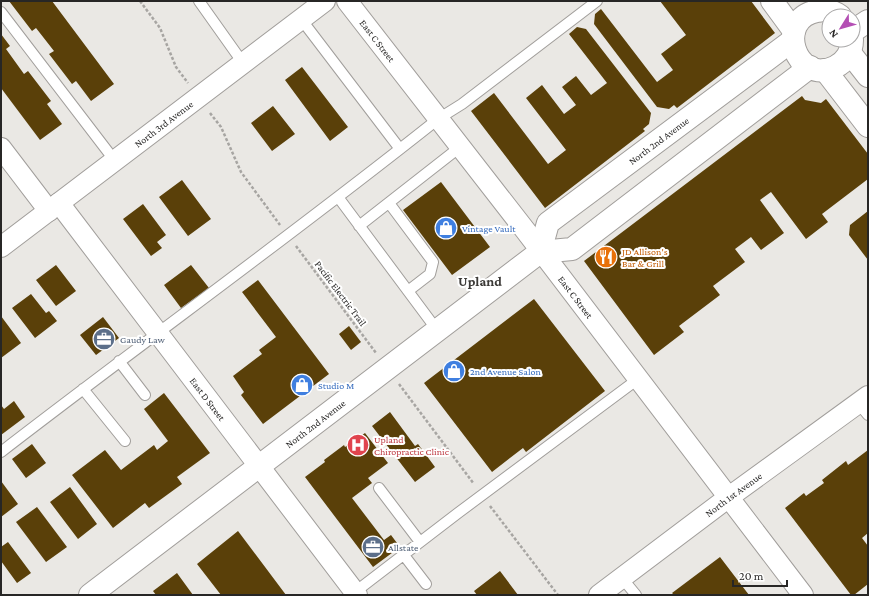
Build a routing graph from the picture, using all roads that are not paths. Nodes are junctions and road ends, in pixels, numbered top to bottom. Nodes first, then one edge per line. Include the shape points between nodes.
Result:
1 (199, 1) edge
2 (325, 1) edge
3 (347, 1) edge
4 (597, 1) edge
5 (772, 1) edge
6 (821, 11) edge
7 (1, 12) edge
8 (301, 19) junction
9 (793, 35) junction
10 (850, 48) edge
11 (852, 48) edge
12 (243, 63) junction
13 (818, 69) junction
14 (868, 76) edge
15 (438, 119) junction
16 (868, 126) edge
17 (460, 147) junction
18 (1, 148) edge
19 (400, 149) junction
20 (115, 161) junction
21 (338, 197) junction
22 (389, 203) junction
23 (54, 207) junction
24 (359, 226) junction
25 (1, 247) edge
26 (540, 252) junction
27 (408, 291) junction
28 (437, 330) junction
29 (158, 332) junction
30 (119, 361) junction
31 (638, 379) junction
32 (84, 389) junction
33 (145, 395) dead end
34 (865, 405) edge
35 (125, 441) dead end
36 (1, 452) edge
37 (258, 466) junction
38 (379, 488) dead end
39 (729, 497) junction
40 (420, 542) junction
41 (404, 554) junction
42 (622, 578) junction
43 (426, 584) dead end
44 (356, 594) edge
45 (90, 595) edge
46 (599, 595) edge
47 (636, 595) edge
48 (803, 595) edge

1 - 12 lane
2 - 8 street, North 3rd Avenue
3 - 15 street, East C Street
4 - 15 lane via 462,104
5 - 9 street
6 - 9 street, North 2nd Avenue via 805,16 798,23
7 - 20 lane
8 - 12 street, North 3rd Avenue
8 - 19 lane
9 - 13 street via 796,54 802,62
9 - 26 street, North 2nd Avenue via 548,223
10 - 13 street via 847,57 840,64
11 - 14 street
12 - 20 street, North 3rd Avenue
13 - 16 street
13 - 26 street via 572,250
15 - 17 street, East C Street
15 - 19 lane
17 - 22 lane
17 - 26 street, East C Street
18 - 23 street, East D Street
19 - 21 lane
20 - 23 street, North 3rd Avenue
21 - 24 lane
21 - 29 lane
22 - 24 lane
22 - 27 lane via 433,262 430,274
23 - 25 street, North 3rd Avenue
23 - 29 street, East D Street
24 - 27 lane
26 - 28 street, North 2nd Avenue
26 - 31 street, East C Street
27 - 28 lane
28 - 37 street, North 2nd Avenue
29 - 30 lane
29 - 37 street, East D Street
30 - 32 lane
30 - 33 lane
31 - 39 street, East C Street
31 - 40 lane
32 - 35 lane
32 - 36 lane
34 - 39 street, North 1st Avenue
37 - 44 street, East D Street
37 - 45 street, North 2nd Avenue
38 - 40 lane
39 - 42 street, North 1st Avenue
39 - 48 street, East C Street
40 - 41 lane
41 - 43 lane
41 - 44 lane
42 - 46 street, North 1st Avenue
42 - 47 lane

